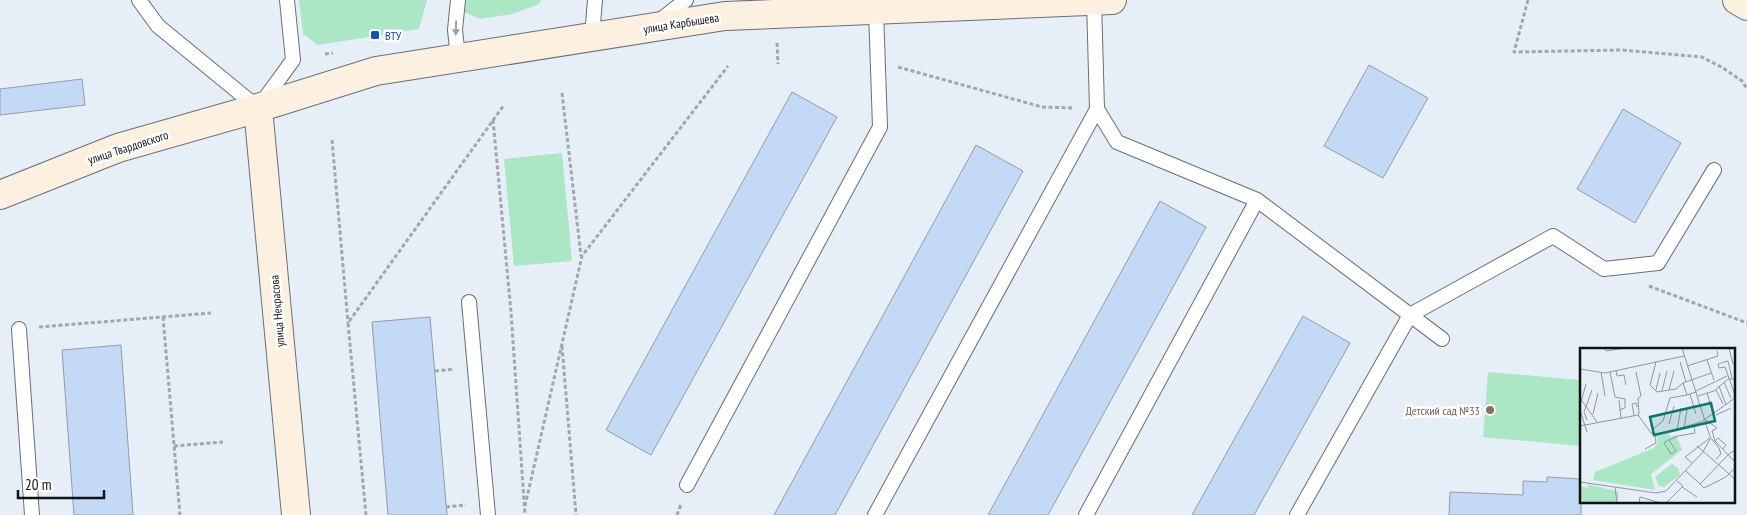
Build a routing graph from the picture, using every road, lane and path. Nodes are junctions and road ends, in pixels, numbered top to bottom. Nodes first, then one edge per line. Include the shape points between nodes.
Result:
1 (139, 0) edge
2 (287, 0) edge
3 (458, 0) edge
4 (595, 0) edge
5 (686, 0) edge
6 (1103, 0) edge
7 (1528, 0) edge
8 (1737, 0) edge
9 (1021, 2) edge
10 (1747, 6) edge
11 (876, 10) junction
12 (651, 27) junction
13 (592, 36) junction
14 (777, 38) dead end
15 (458, 57) junction
16 (878, 62) junction
17 (778, 64) dead end
18 (728, 66) dead end
19 (1747, 89) edge
20 (562, 92) dead end
21 (504, 104) dead end
22 (258, 108) junction
23 (1097, 109) junction
24 (492, 119) junction
25 (332, 140) dead end
26 (1714, 170) dead end
27 (0, 195) edge
28 (1257, 200) junction
29 (582, 256) junction
30 (1604, 269) junction
31 (469, 302) dead end
32 (211, 313) dead end
33 (1410, 315) junction
34 (163, 317) junction
35 (348, 323) junction
36 (1747, 323) edge
37 (18, 329) joint
38 (1442, 339) dead end
39 (562, 343) junction
40 (223, 442) dead end
41 (174, 446) junction
42 (687, 485) dead end
43 (525, 506) junction
44 (32, 515) edge
45 (180, 515) edge
46 (296, 515) edge
47 (366, 515) edge
48 (488, 515) edge
49 (525, 515) edge
50 (576, 515) edge
51 (876, 515) edge
52 (1086, 515) edge
53 (1297, 515) edge

1 - 22 lane via 158,26
2 - 22 lane via 293,60
3 -> 15 lane via 454,30
4 - 13 lane
5 - 12 lane
6 - 9 street, улица Карбышева
6 - 23 lane
7 - 19 path via 1514,52 1622,50 1702,57 1742,81
8 - 10 street
9 - 11 street, улица Карбышева
11 - 12 street, улица Карбышева via 725,16
11 - 16 lane
12 - 13 street, улица Карбышева
13 - 15 street, улица Карбышева
14 - 17 path
15 - 22 street, улица Карбышева via 376,70
16 - 23 path via 1042,107
16 - 42 lane via 880,127
18 - 29 path
20 - 29 path
21 - 24 path
22 - 27 street, улица Твардовского via 118,148
22 - 46 street, улица Некрасова
23 - 28 lane via 1117,142
23 - 51 lane
24 - 35 path
24 - 43 path via 511,312
25 - 35 path
26 - 30 lane via 1658,263
28 - 33 lane
28 - 52 lane
29 - 39 path
30 - 33 lane via 1553,236
30 - 36 path
31 - 48 lane
32 - 34 path
33 - 38 lane
33 - 53 lane
34 - 37 path
34 - 41 path
35 - 47 path
37 - 44 lane
39 - 43 path
39 - 50 path
40 - 41 path
41 - 45 path
43 - 49 path

